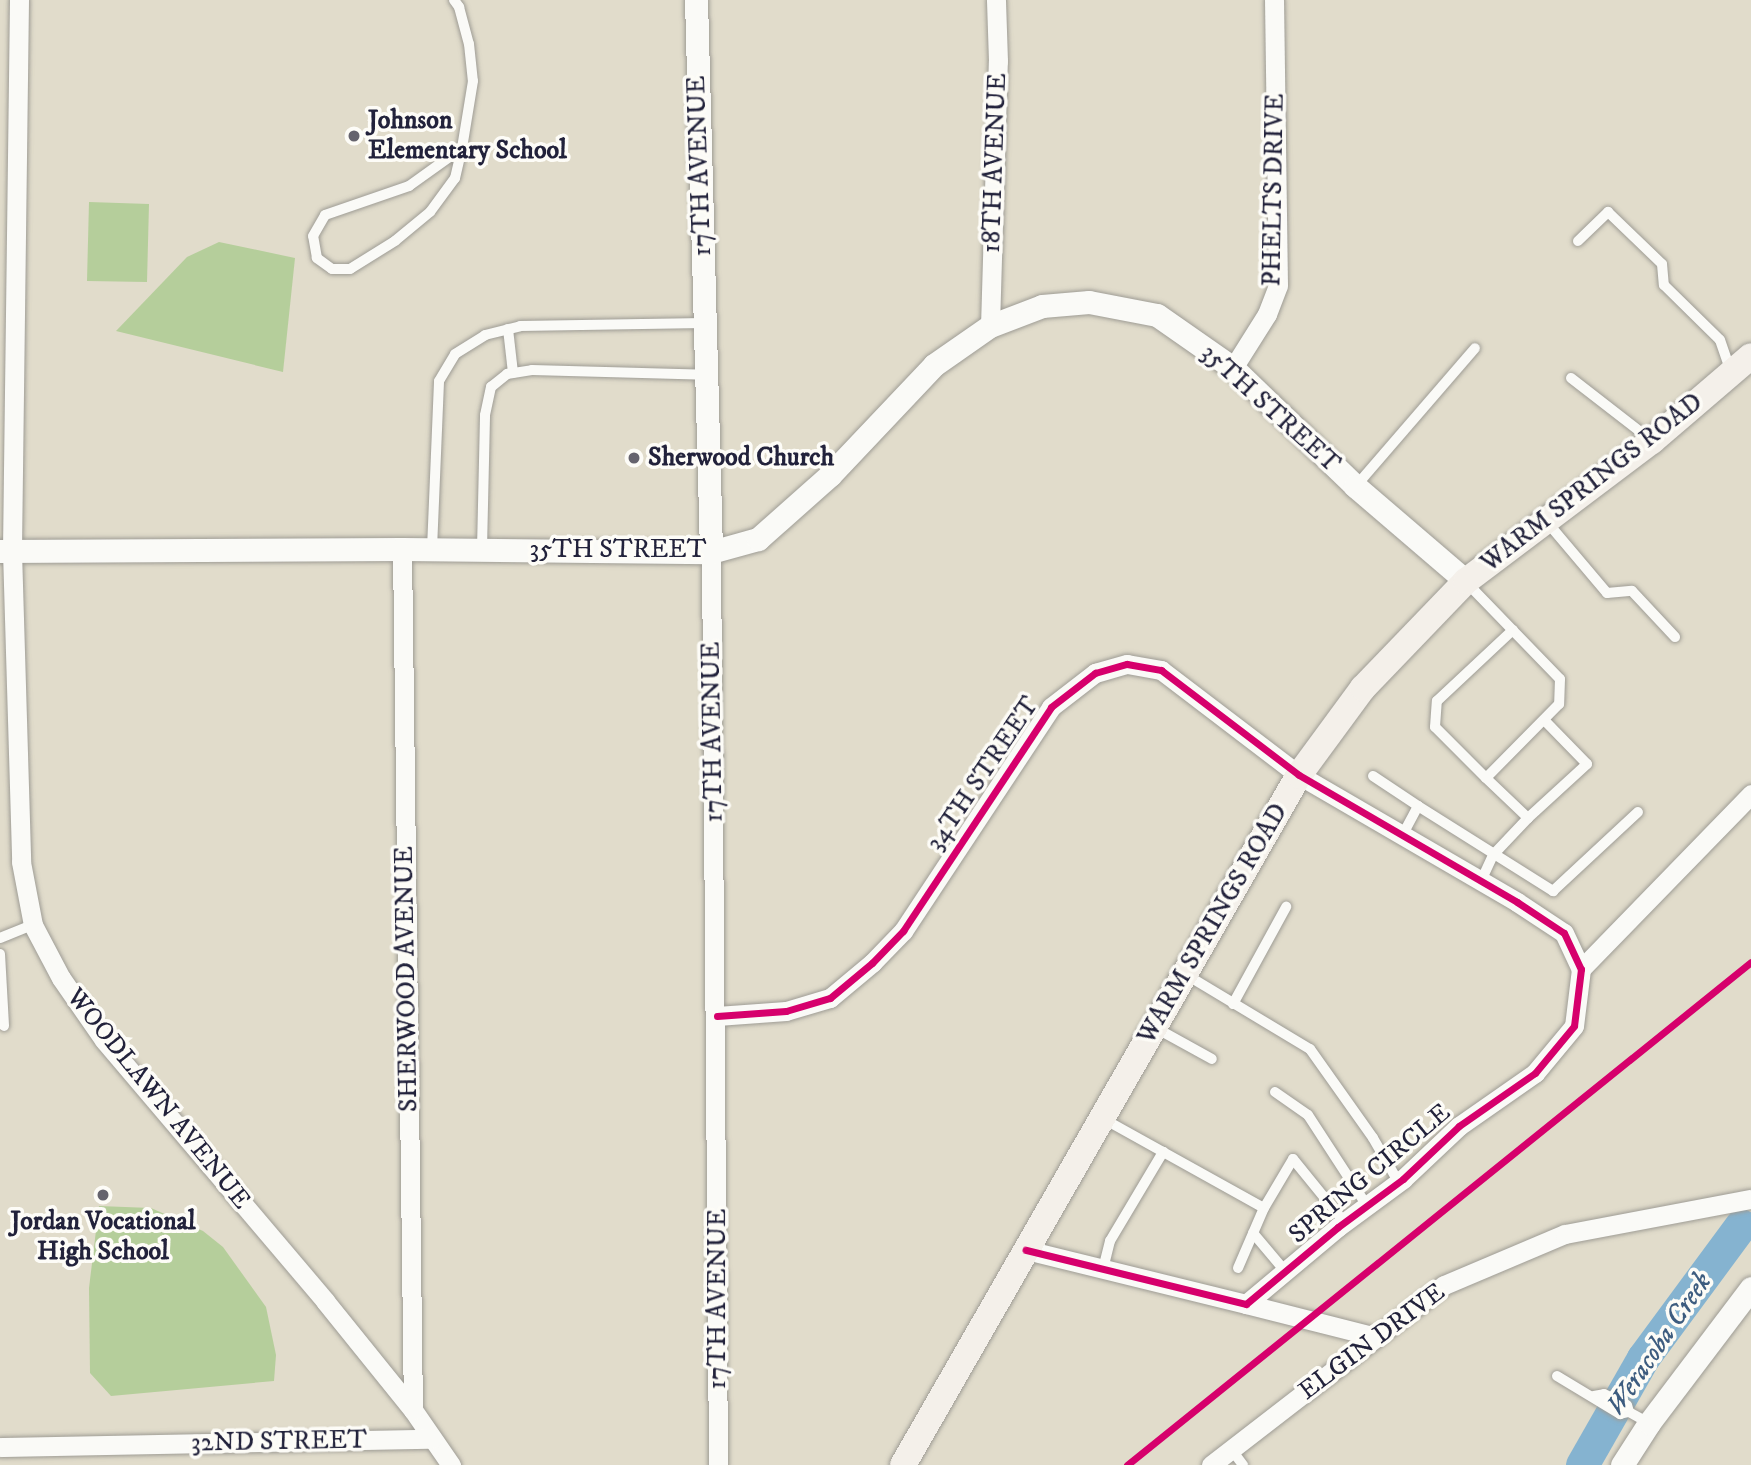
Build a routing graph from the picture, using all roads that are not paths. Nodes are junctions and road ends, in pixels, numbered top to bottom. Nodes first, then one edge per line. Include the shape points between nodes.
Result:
1 (19, 0) edge
2 (454, 0) edge
3 (696, 0) edge
4 (996, 0) edge
5 (1274, 0) edge
6 (462, 148) junction
7 (1578, 241) dead end
8 (705, 323) junction
9 (990, 326) junction
10 (508, 329) junction
11 (1475, 348) dead end
12 (1741, 364) edge
13 (1233, 368) junction
14 (513, 373) junction
15 (706, 374) junction
16 (1571, 378) dead end
17 (1652, 441) junction
18 (1355, 486) junction
19 (1547, 521) junction
20 (402, 549) junction
21 (432, 549) junction
22 (482, 550) junction
23 (6, 551) edge
24 (711, 552) junction
25 (1466, 581) junction
26 (1513, 630) junction
27 (1675, 637) dead end
28 (1545, 722) junction
29 (1299, 775) junction
30 (1373, 776) dead end
31 (1486, 778) junction
32 (1751, 794) edge
33 (1418, 806) junction
34 (1638, 812) dead end
35 (1528, 818) junction
36 (1402, 836) junction
37 (1493, 855) junction
38 (1481, 881) junction
39 (1286, 907) dead end
40 (33, 925) junction
41 (0, 938) edge
42 (0, 954) edge
43 (1581, 968) junction
44 (1184, 974) junction
45 (1233, 1004) junction
46 (717, 1016) junction
47 (4, 1026) dead end
48 (1154, 1027) junction
49 (1212, 1059) dead end
50 (1275, 1093) dead end
51 (1101, 1118) junction
52 (1163, 1152) junction
53 (1399, 1183) junction
54 (1751, 1199) edge
55 (1367, 1206) junction
56 (1264, 1208) junction
57 (1345, 1223) junction
58 (1253, 1233) junction
59 (1026, 1250) junction
60 (1238, 1268) dead end
61 (1103, 1269) junction
62 (1285, 1271) junction
63 (1751, 1289) edge
64 (1246, 1304) junction
65 (1376, 1337) junction
66 (1557, 1376) dead end
67 (413, 1410) junction
68 (1639, 1418) junction
69 (432, 1439) junction
70 (0, 1447) edge
71 (1237, 1457) edge
72 (452, 1465) edge
73 (718, 1465) edge
74 (903, 1465) edge
75 (1211, 1465) edge
76 (1622, 1465) edge

1 - 23 street, WOODLAWN AVENUE
2 - 6 lane via 469,44 473,81
3 - 8 street, 17TH AVENUE
4 - 9 street, 18TH AVENUE
5 - 13 street, PHELTS DRIVE via 1278,285 1267,314
6 - 6 lane via 455,178 430,212 395,241 350,269 332,269 317,258 313,236 325,215 409,186
7 - 12 lane via 1608,212 1662,264 1664,285
8 - 10 lane
8 - 15 street, 17TH AVENUE
9 - 13 street, 35TH STREET via 1042,306 1089,302 1157,316
9 - 24 street, 35TH STREET via 934,366 830,475 758,539
10 - 14 lane
10 - 21 lane via 485,335 455,354 439,381
11 - 18 lane
12 - 17 main road, WARM SPRINGS ROAD
13 - 18 street, 35TH STREET
14 - 15 lane
14 - 22 lane via 491,387 485,415
15 - 24 street, 17TH AVENUE
16 - 17 lane
17 - 19 main road, WARM SPRINGS ROAD
18 - 25 street, 35TH STREET
19 - 25 main road, WARM SPRINGS ROAD
19 - 27 lane via 1607,593 1632,591
20 - 21 street, 35TH STREET
20 - 23 street, 35TH STREET
20 - 67 street, SHERWOOD AVENUE
21 - 22 street, 35TH STREET
22 - 24 street, 35TH STREET
23 - 40 street, WOODLAWN AVENUE via 21,862
24 - 46 street, 17TH AVENUE
25 - 26 lane
25 - 29 main road, WARM SPRINGS ROAD via 1363,688
26 - 28 lane via 1560,679 1559,704
26 - 31 lane via 1437,701 1435,727
28 - 31 lane
28 - 35 lane via 1587,764
29 - 36 street
29 - 44 main road, WARM SPRINGS ROAD
29 - 46 street, 34TH STREET via 1161,670 1127,664 1095,673 1051,707 903,931 872,963 830,998 786,1011
30 - 33 lane
31 - 35 lane
32 - 43 street
33 - 36 lane
33 - 37 lane
34 - 37 lane via 1553,891
35 - 37 lane
36 - 38 street
37 - 38 lane
38 - 43 street via 1563,933
39 - 45 lane
40 - 41 lane
40 - 67 street, WOODLAWN AVENUE via 61,978 104,1040
42 - 47 lane
43 - 53 street, SPRING CIRCLE via 1573,1026 1535,1073 1459,1126
44 - 45 lane
44 - 48 main road, WARM SPRINGS ROAD
45 - 53 lane via 1310,1049
46 - 73 street, 17TH AVENUE
48 - 49 lane
48 - 51 main road, WARM SPRINGS ROAD
50 - 55 lane via 1308,1115
51 - 52 lane
51 - 59 main road, WARM SPRINGS ROAD
52 - 56 lane
52 - 61 lane via 1110,1241
53 - 55 street, SPRING CIRCLE
54 - 65 street, ELGIN DRIVE via 1566,1234 1444,1285
55 - 57 street, SPRING CIRCLE
56 - 57 lane via 1293,1159
56 - 58 lane
57 - 62 street, SPRING CIRCLE
58 - 60 lane
58 - 62 lane
59 - 61 street
59 - 74 main road, WARM SPRINGS ROAD
61 - 64 street
62 - 64 street, SPRING CIRCLE
63 - 68 street
64 - 65 street
65 - 71 street, ELGIN DRIVE
66 - 68 lane via 1594,1396 1604,1394 1627,1405
67 - 69 street, WOODLAWN AVENUE
68 - 76 street
69 - 70 street, 32ND STREET
69 - 72 street, WOODLAWN AVENUE
71 - 75 street, ELGIN DRIVE

